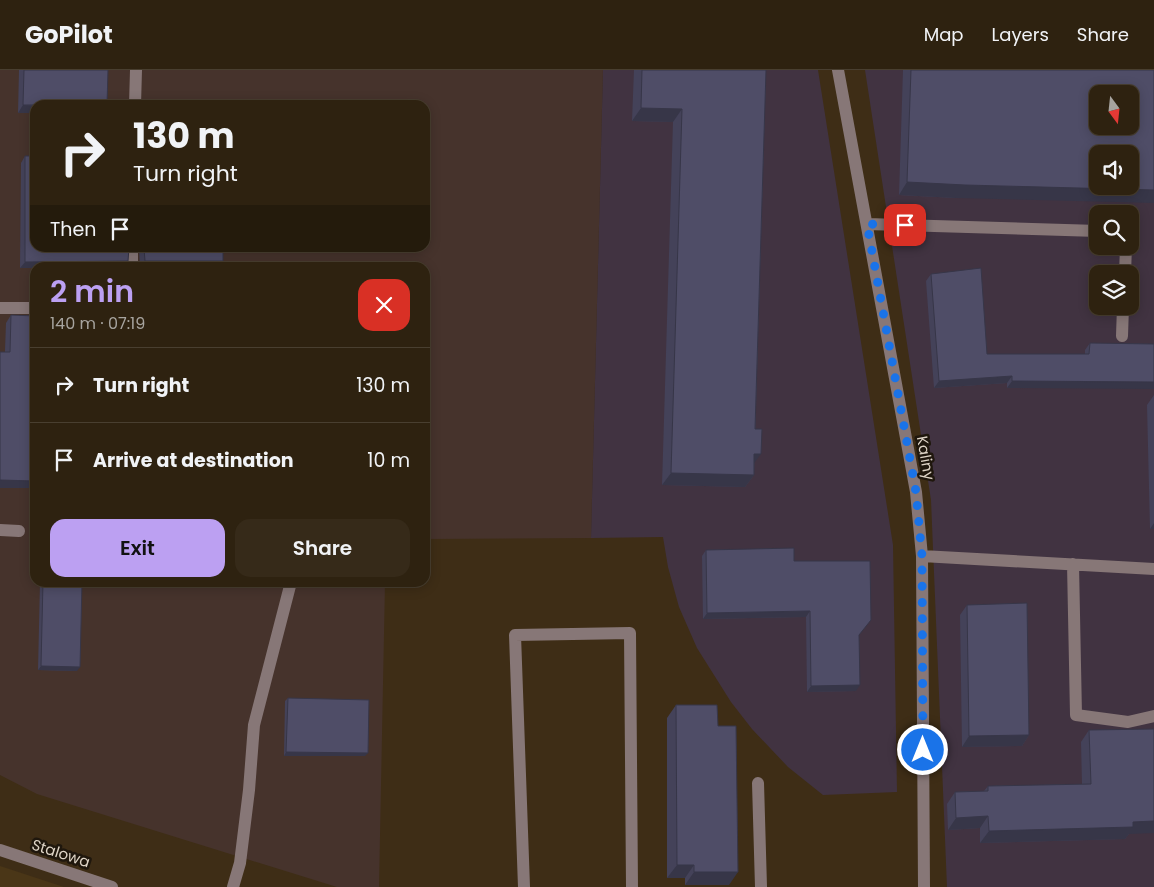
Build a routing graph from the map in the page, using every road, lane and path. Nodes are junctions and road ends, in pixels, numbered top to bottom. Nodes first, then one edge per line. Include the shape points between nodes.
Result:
1 (136, 70) edge
2 (838, 70) edge
3 (135, 100) edge
4 (867, 224) junction
5 (1089, 231) edge
6 (0, 308) edge
7 (30, 308) edge
8 (1123, 315) edge
9 (1122, 336) dead end
10 (0, 530) edge
11 (20, 530) dead end
12 (922, 556) junction
13 (1073, 564) junction
14 (1154, 569) edge
15 (290, 587) edge
16 (1154, 716) edge
17 (758, 783) dead end
18 (0, 850) edge
19 (112, 887) edge
20 (233, 887) edge
21 (524, 887) edge
22 (632, 887) edge
23 (761, 887) edge
24 (924, 887) edge

1 - 3 street
2 - 4 street, Kaliny
4 - 5 street
4 - 12 street, Kaliny via 916,492
6 - 7 street
8 - 9 street
10 - 11 street
12 - 13 street
12 - 24 street, Kaliny
13 - 14 street
13 - 16 street via 1076,715 1128,722
15 - 20 street via 254,725 240,863
17 - 23 street
18 - 19 street, Stalowa
21 - 22 street via 515,635 630,633

